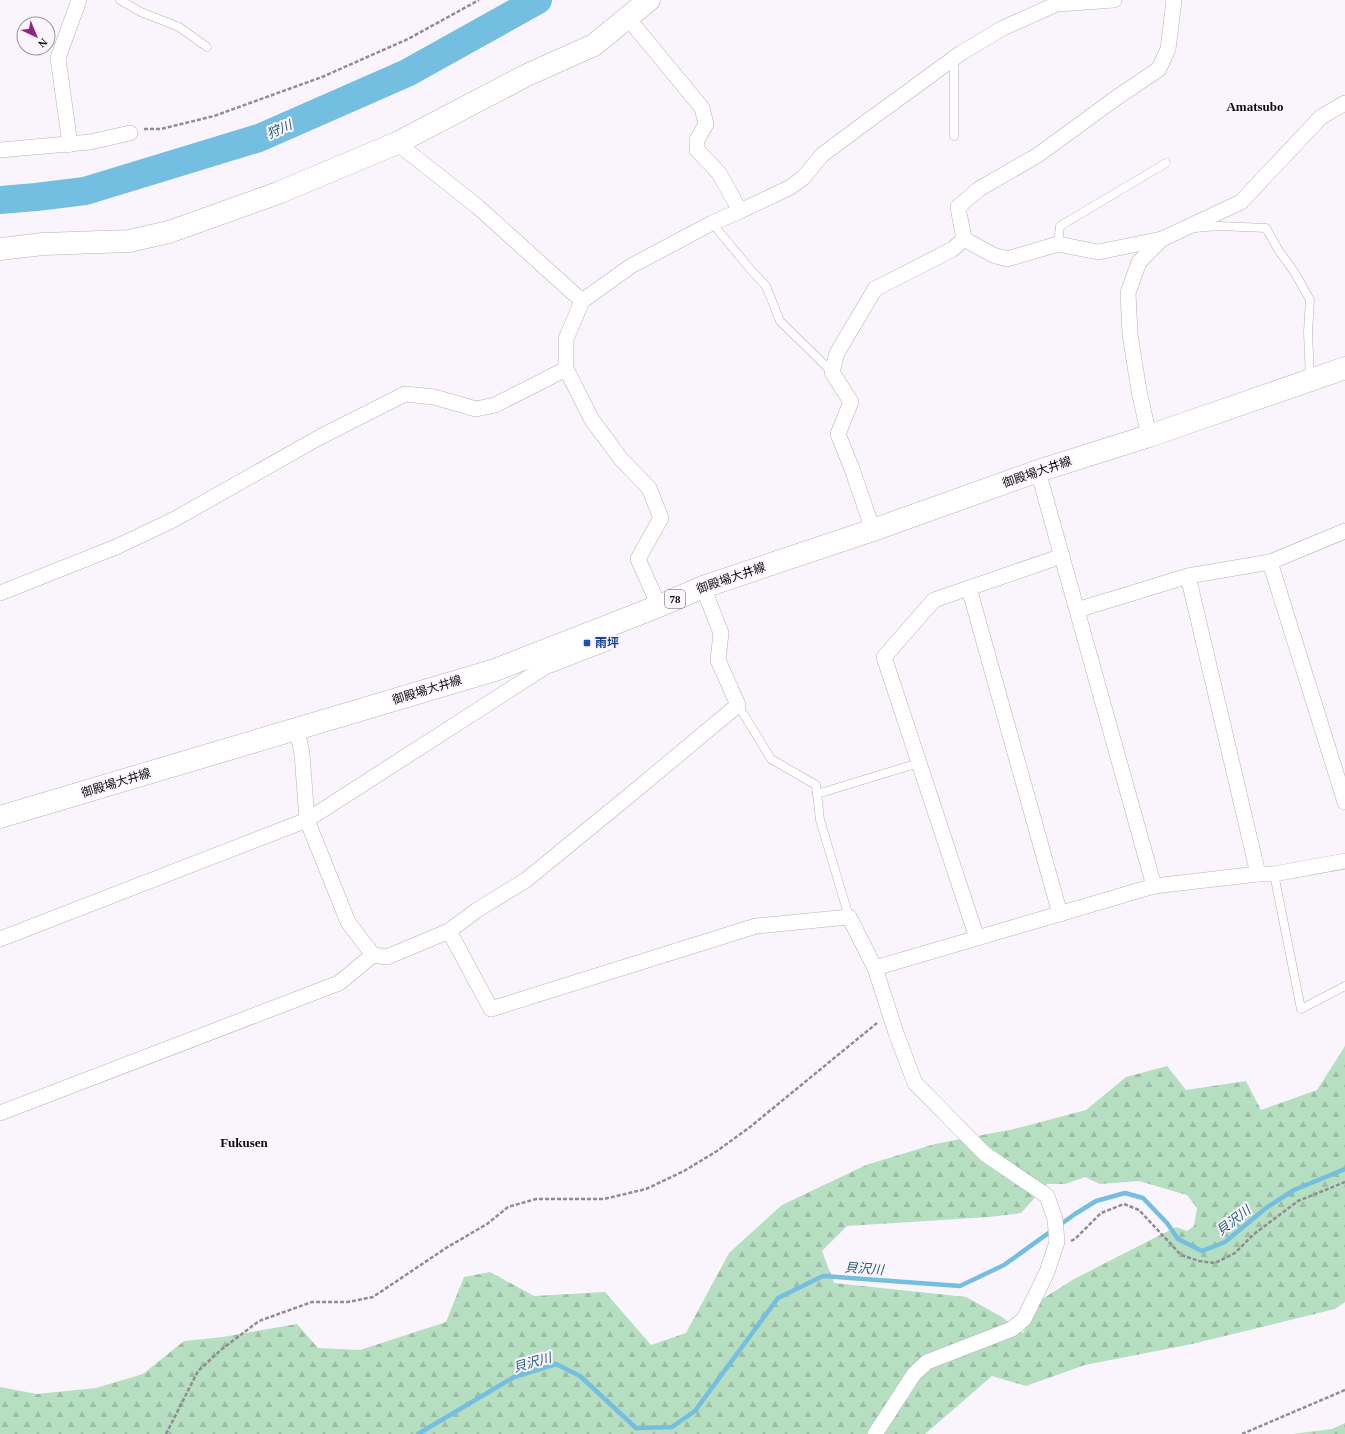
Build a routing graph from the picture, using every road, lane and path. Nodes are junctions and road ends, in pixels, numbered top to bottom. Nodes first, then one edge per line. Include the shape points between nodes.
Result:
1 (79, 0) edge
2 (120, 0) edge
3 (479, 0) edge
4 (649, 0) edge
5 (1114, 0) edge
6 (1174, 0) edge
7 (627, 16) junction
8 (207, 47) dead end
9 (954, 58) junction
10 (1345, 104) edge
11 (144, 129) dead end
12 (130, 132) dead end
13 (954, 136) dead end
14 (397, 144) junction
15 (68, 145) junction
16 (0, 150) edge
17 (1166, 162) dead end
18 (740, 210) junction
19 (712, 223) junction
20 (1183, 229) junction
21 (964, 239) junction
22 (1162, 239) junction
23 (1058, 244) junction
24 (0, 249) edge
25 (582, 301) junction
26 (1345, 368) edge
27 (566, 369) junction
28 (832, 372) junction
29 (1310, 380) junction
30 (1149, 436) junction
31 (1038, 471) junction
32 (873, 530) junction
33 (1345, 531) edge
34 (1062, 556) junction
35 (1270, 562) junction
36 (1188, 576) junction
37 (703, 587) junction
38 (969, 588) junction
39 (0, 593) edge
40 (659, 606) junction
41 (1077, 610) junction
42 (604, 628) junction
43 (738, 705) junction
44 (297, 729) junction
45 (919, 763) junction
46 (817, 794) junction
47 (1345, 802) edge
48 (0, 817) edge
49 (307, 820) junction
50 (1344, 863) edge
51 (1258, 874) junction
52 (1274, 874) junction
53 (1154, 886) junction
54 (1060, 914) junction
55 (849, 917) junction
56 (449, 931) junction
57 (978, 938) junction
58 (0, 939) edge
59 (373, 955) junction
60 (875, 968) junction
61 (1345, 986) edge
62 (890, 1013) junction
63 (0, 1113) edge
64 (1345, 1182) edge
65 (1056, 1245) junction
66 (1345, 1390) edge
67 (166, 1434) edge
68 (875, 1434) edge
69 (1242, 1434) edge

1 - 15 street via 58,58
2 - 8 lane via 179,28
3 - 11 path via 408,39 322,77 214,116 161,129
4 - 7 main road
5 - 9 street via 1057,4 1003,28
6 - 21 street via 1168,49 1159,69 1038,155 979,189 958,208
7 - 14 main road via 594,45 527,75
7 - 18 street via 702,108 706,124 697,140 697,150 719,173
9 - 13 lane
9 - 18 street via 822,155 803,178 789,188
10 - 20 street via 1321,117 1241,202
12 - 15 street
14 - 24 main road via 278,193 169,232 129,241
14 - 25 street via 478,207
15 - 16 street
17 - 23 lane via 1060,226
18 - 19 street
19 - 25 street via 630,266
19 - 28 lane via 766,286 780,321
20 - 22 street
20 - 29 lane via 1219,226 1266,228 1310,300
21 - 23 street via 993,255 1007,259
21 - 28 street via 953,249 875,289 837,353
22 - 23 street via 1098,252
22 - 30 street via 1139,262 1128,293 1130,334
25 - 27 street via 566,339
26 - 29 main road, 御殿場大井線 / 78
27 - 39 street via 495,405 476,409 434,396 405,394 320,437 173,520 116,547
27 - 40 street via 592,420 620,459 649,488 661,518 638,559
28 - 32 street via 851,402 838,434
29 - 30 main road, 御殿場大井線 / 78
30 - 31 main road, 御殿場大井線 / 78
31 - 32 main road, 御殿場大井線 / 78
31 - 34 street
32 - 37 main road, 御殿場大井線 / 78
33 - 35 street
34 - 38 street
34 - 41 street
35 - 36 street
35 - 47 street
36 - 41 street
36 - 51 street
37 - 40 main road, 御殿場大井線 / 78
37 - 43 street via 721,633 718,660
38 - 45 street via 934,600 884,657
38 - 54 street
40 - 42 main road, 御殿場大井線 / 78
41 - 53 street
42 - 44 main road, 御殿場大井線 / 78 via 495,670
42 - 49 street via 607,643 545,668
43 - 46 lane via 771,759 816,785
43 - 56 street via 526,880 476,910
44 - 48 main road, 御殿場大井線 / 78
44 - 49 street via 302,754
45 - 46 lane
45 - 57 street
46 - 55 lane via 820,820
49 - 58 street
49 - 59 street via 348,922
50 - 52 street
51 - 52 street
51 - 53 street
52 - 61 lane via 1301,1009
53 - 54 street
54 - 57 street
55 - 56 street via 756,926 491,1009
55 - 60 street
56 - 59 street via 387,957
57 - 60 street
59 - 63 street via 339,983
60 - 62 street
62 - 65 street via 915,1083 985,1154 1047,1196 1055,1219
62 - 67 path via 750,1126 717,1151 684,1171 646,1189 604,1199 536,1199 508,1207 487,1224 373,1297 348,1302 312,1302 259,1321 222,1348 198,1371
64 - 65 path via 1298,1201 1254,1234 1235,1253 1215,1263 1181,1255 1139,1210 1124,1204 1102,1213 1075,1239
65 - 68 street via 1047,1272 1024,1319 1012,1329 927,1362 914,1374
66 - 69 path

